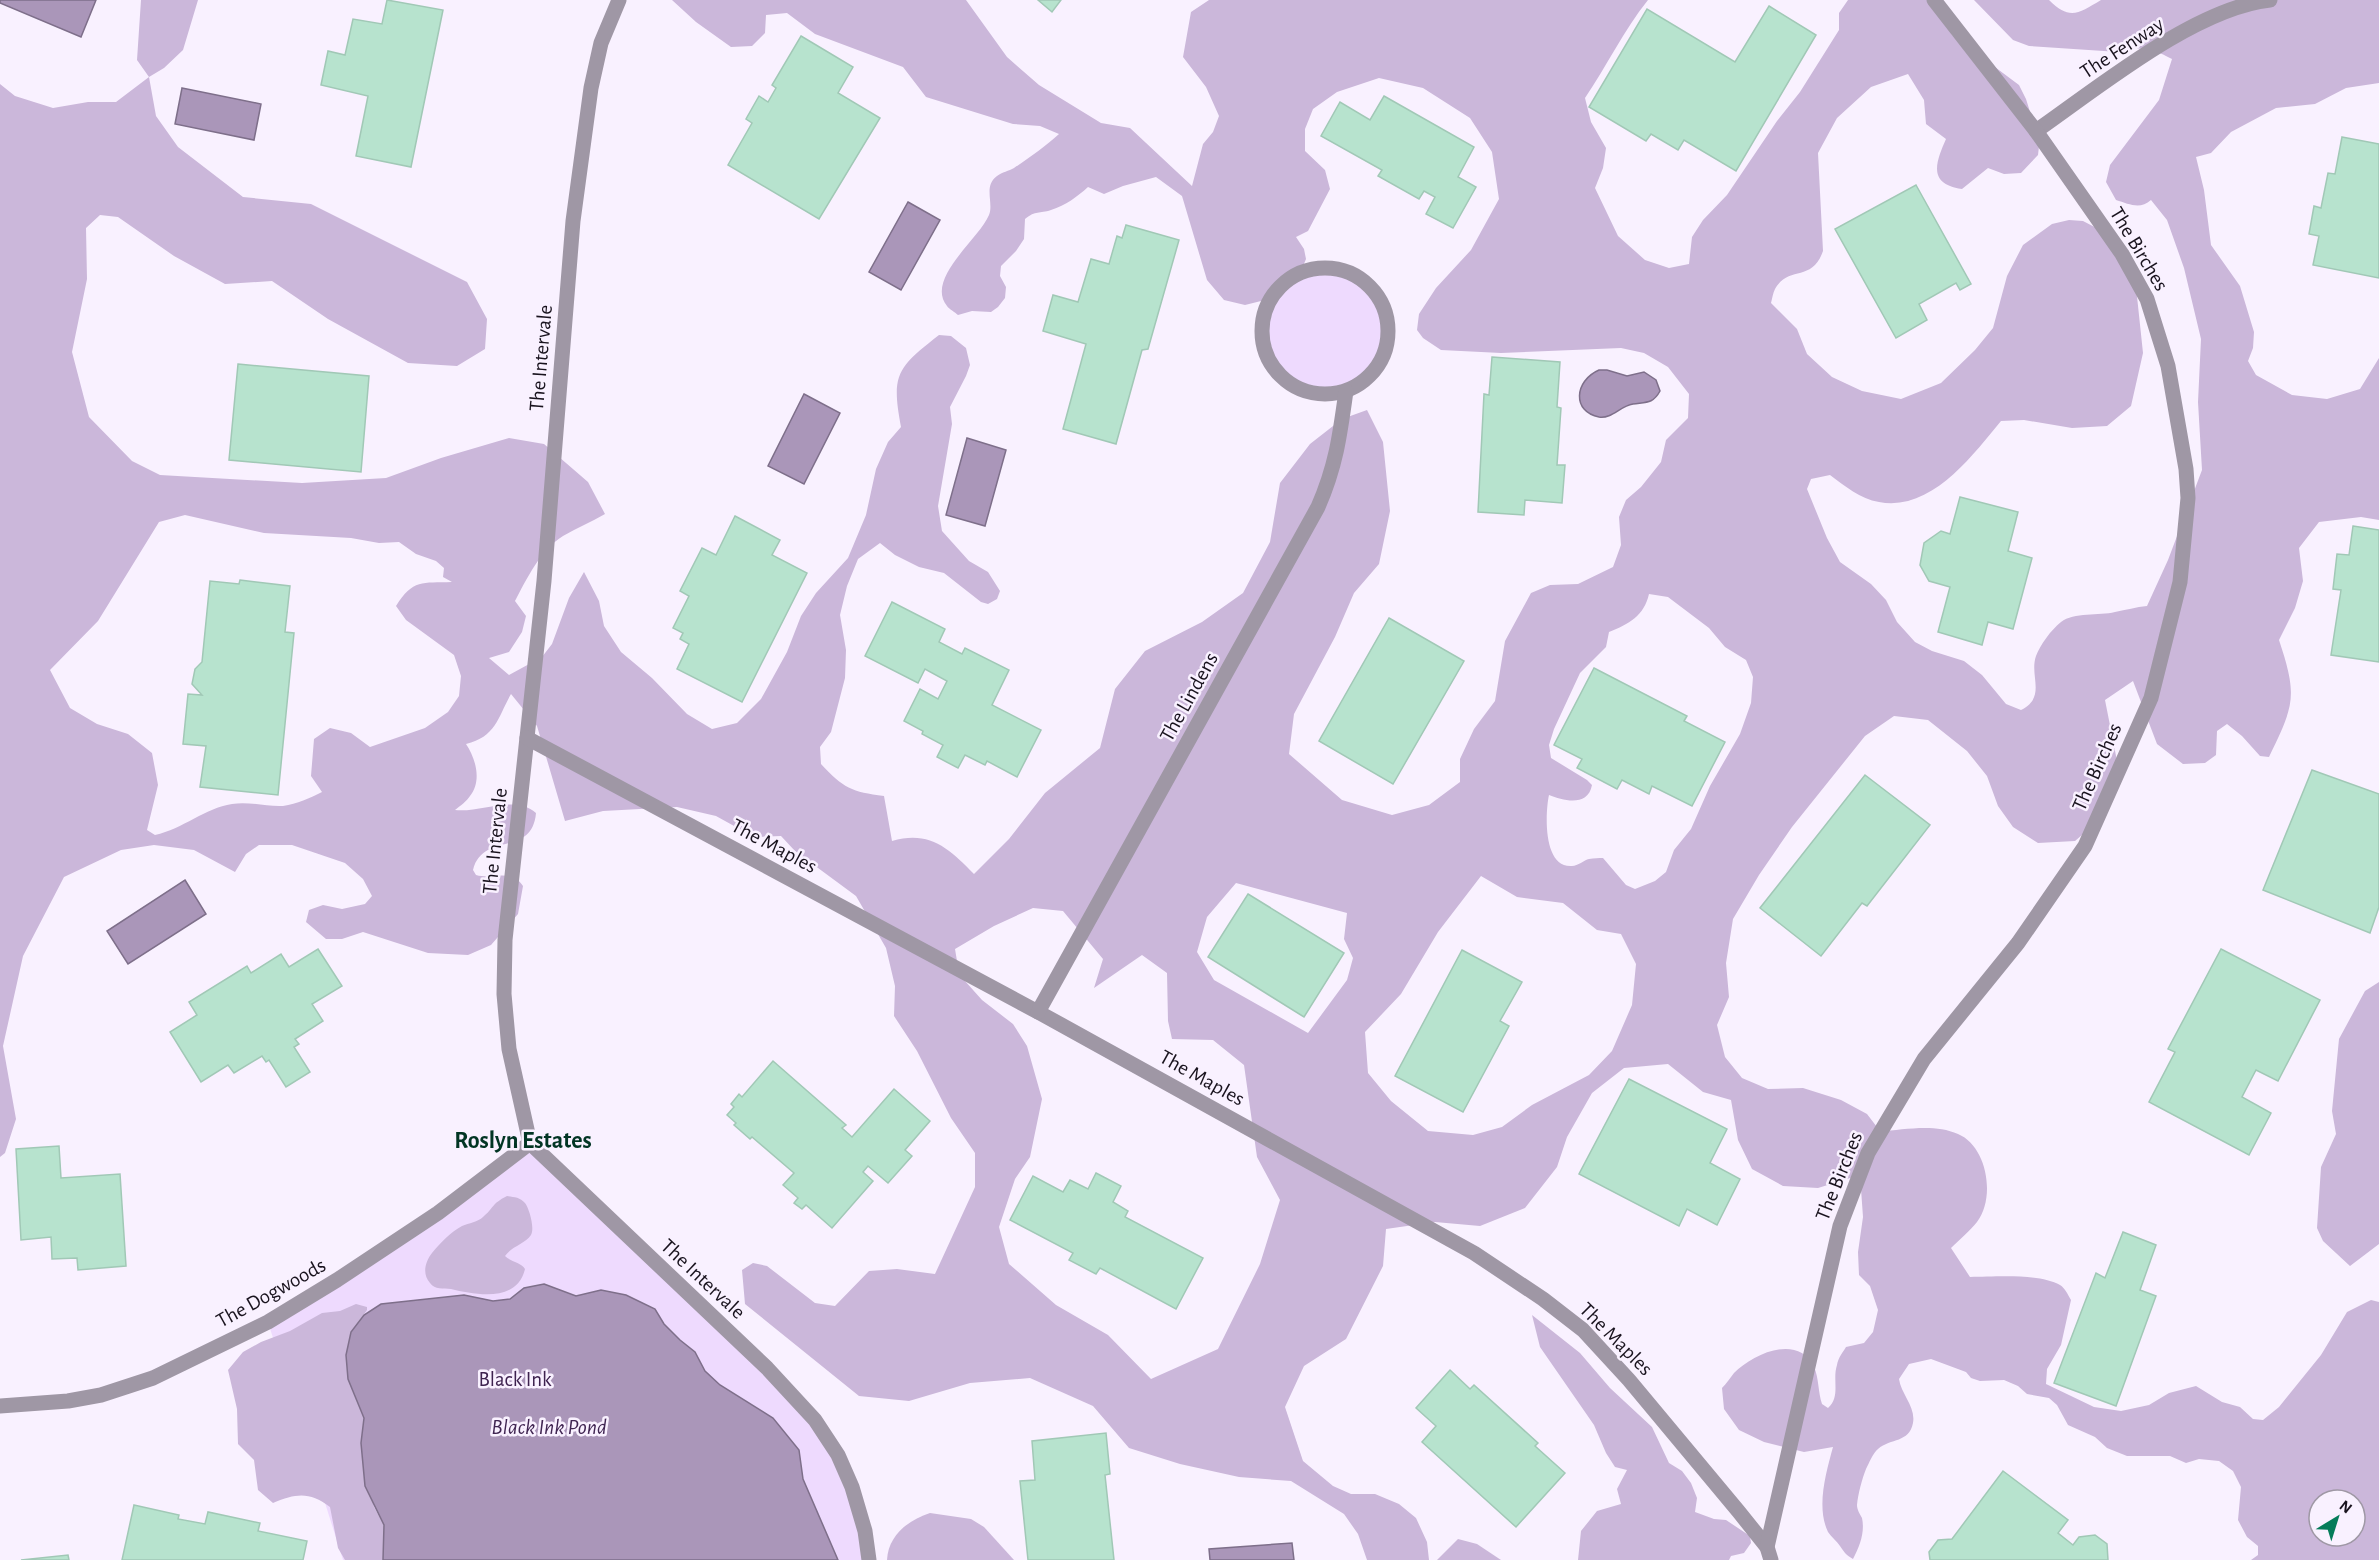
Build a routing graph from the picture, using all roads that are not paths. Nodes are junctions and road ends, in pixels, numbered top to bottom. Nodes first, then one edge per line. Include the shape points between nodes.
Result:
1 (619, 0) edge
2 (1934, 0) edge
3 (2270, 0) edge
4 (2036, 131) junction
5 (1346, 391) junction
6 (528, 738) junction
7 (1038, 1012) junction
8 (530, 1143) junction
9 (0, 1406) edge
10 (1769, 1553) edge
11 (869, 1560) edge

1 - 6 street, The Intervale via 601,43 591,88 575,210
2 - 4 street, The Birches
3 - 4 street, The Fenway via 2222,12 2162,44
4 - 10 street, The Birches via 2133,272 2150,306 2164,349 2183,448 2188,498 2180,582 2151,698 2085,846 2018,943 1924,1059 1868,1153 1840,1226
5 - 5 street via 1366,378 1381,361 1389,334 1388,319 1381,300 1352,273 1332,267 1312,268 1293,275 1277,288 1266,305 1263,345 1270,364 1284,379 1303,390 1324,394
5 - 7 street, The Lindens via 1339,448 1318,507
6 - 7 street, The Maples
6 - 8 street, The Intervale via 505,940 504,994 509,1048
7 - 10 street, The Maples via 1474,1253 1543,1299 1583,1330 1629,1380
8 - 9 street, The Dogwoods via 438,1213 268,1322 153,1378 100,1395
8 - 11 street, The Intervale via 767,1368 815,1420 838,1455 852,1487

